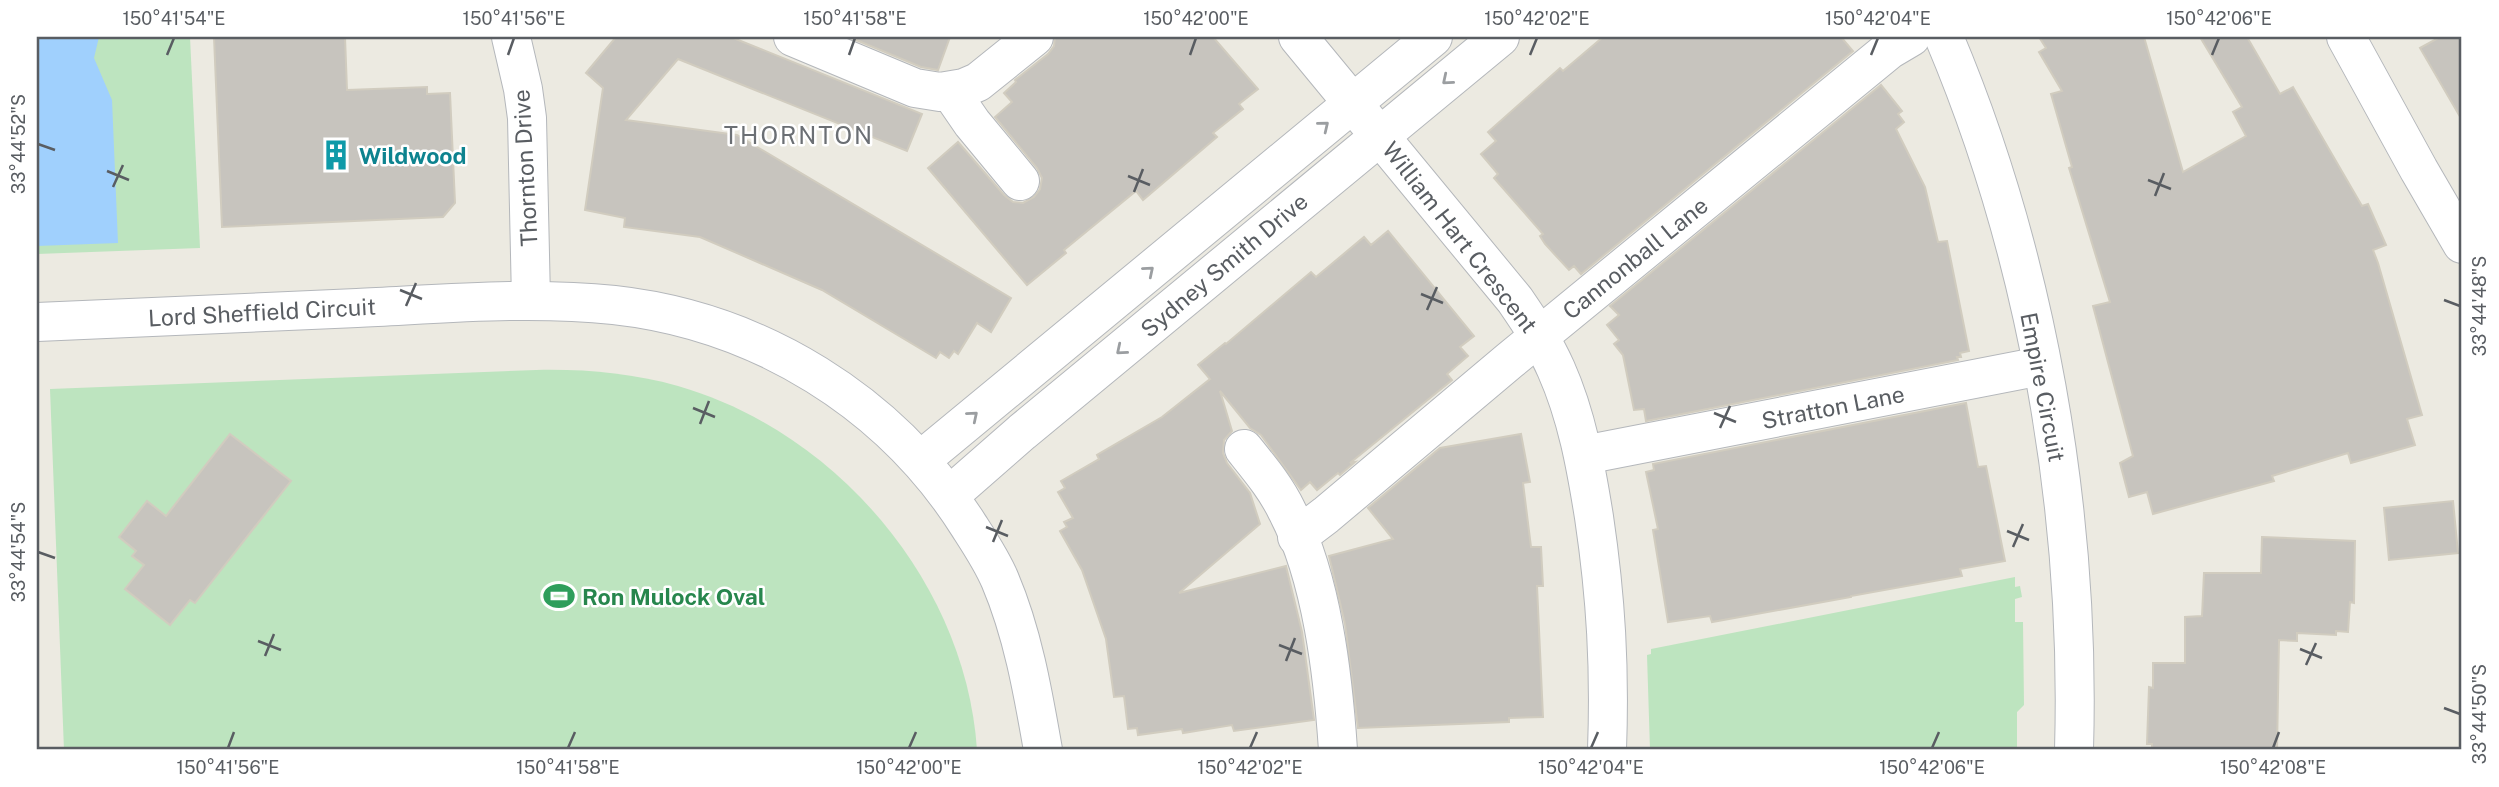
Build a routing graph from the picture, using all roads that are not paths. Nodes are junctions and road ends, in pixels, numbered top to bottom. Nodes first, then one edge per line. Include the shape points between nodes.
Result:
1 (511, 37) edge
2 (793, 37) edge
3 (1034, 37) edge
4 (1298, 37) edge
5 (1433, 37) edge
6 (1500, 37) edge
7 (1911, 37) edge
8 (1944, 37) edge
9 (2346, 37) edge
10 (950, 91) junction
11 (1353, 103) junction
12 (1380, 137) junction
13 (1020, 181) dead end
14 (2462, 244) edge
15 (531, 300) junction
16 (37, 322) edge
17 (1539, 337) junction
18 (2042, 366) junction
19 (1244, 449) dead end
20 (1584, 455) junction
21 (921, 460) junction
22 (950, 495) junction
23 (1297, 537) junction
24 (1042, 750) edge
25 (1338, 750) edge
26 (1607, 750) edge
27 (2074, 750) edge

1 - 15 street, Thornton Drive via 527,118
2 - 10 street via 915,88
3 - 10 street via 978,82
4 - 11 street, William Hart Crescent
5 - 11 street, Sydney Smith Drive
6 -> 12 street, Sydney Smith Drive
7 - 17 street, Cannonball Lane via 1889,50
8 - 18 street, Empire Circuit via 1994,171
9 - 14 street
10 - 13 street
11 - 12 street, William Hart Crescent
21 -> 11 street, Sydney Smith Drive
12 - 17 street, William Hart Crescent via 1515,300
12 -> 22 street, Sydney Smith Drive
15 - 16 street, Lord Sheffield Circuit
15 - 21 street, Lord Sheffield Circuit via 652,311 742,337 839,389
17 - 20 street, William Hart Crescent via 1556,368
17 - 23 street, Cannonball Lane
18 - 20 street, Stratton Lane
18 - 27 street, Empire Circuit via 2065,519 2074,645
19 - 23 street via 1281,499
20 - 26 street, William Hart Crescent via 1605,603
21 - 22 street, Lord Sheffield Circuit
22 - 24 street, Lord Sheffield Circuit via 1002,587 1031,682
23 - 25 street via 1317,600 1330,664

